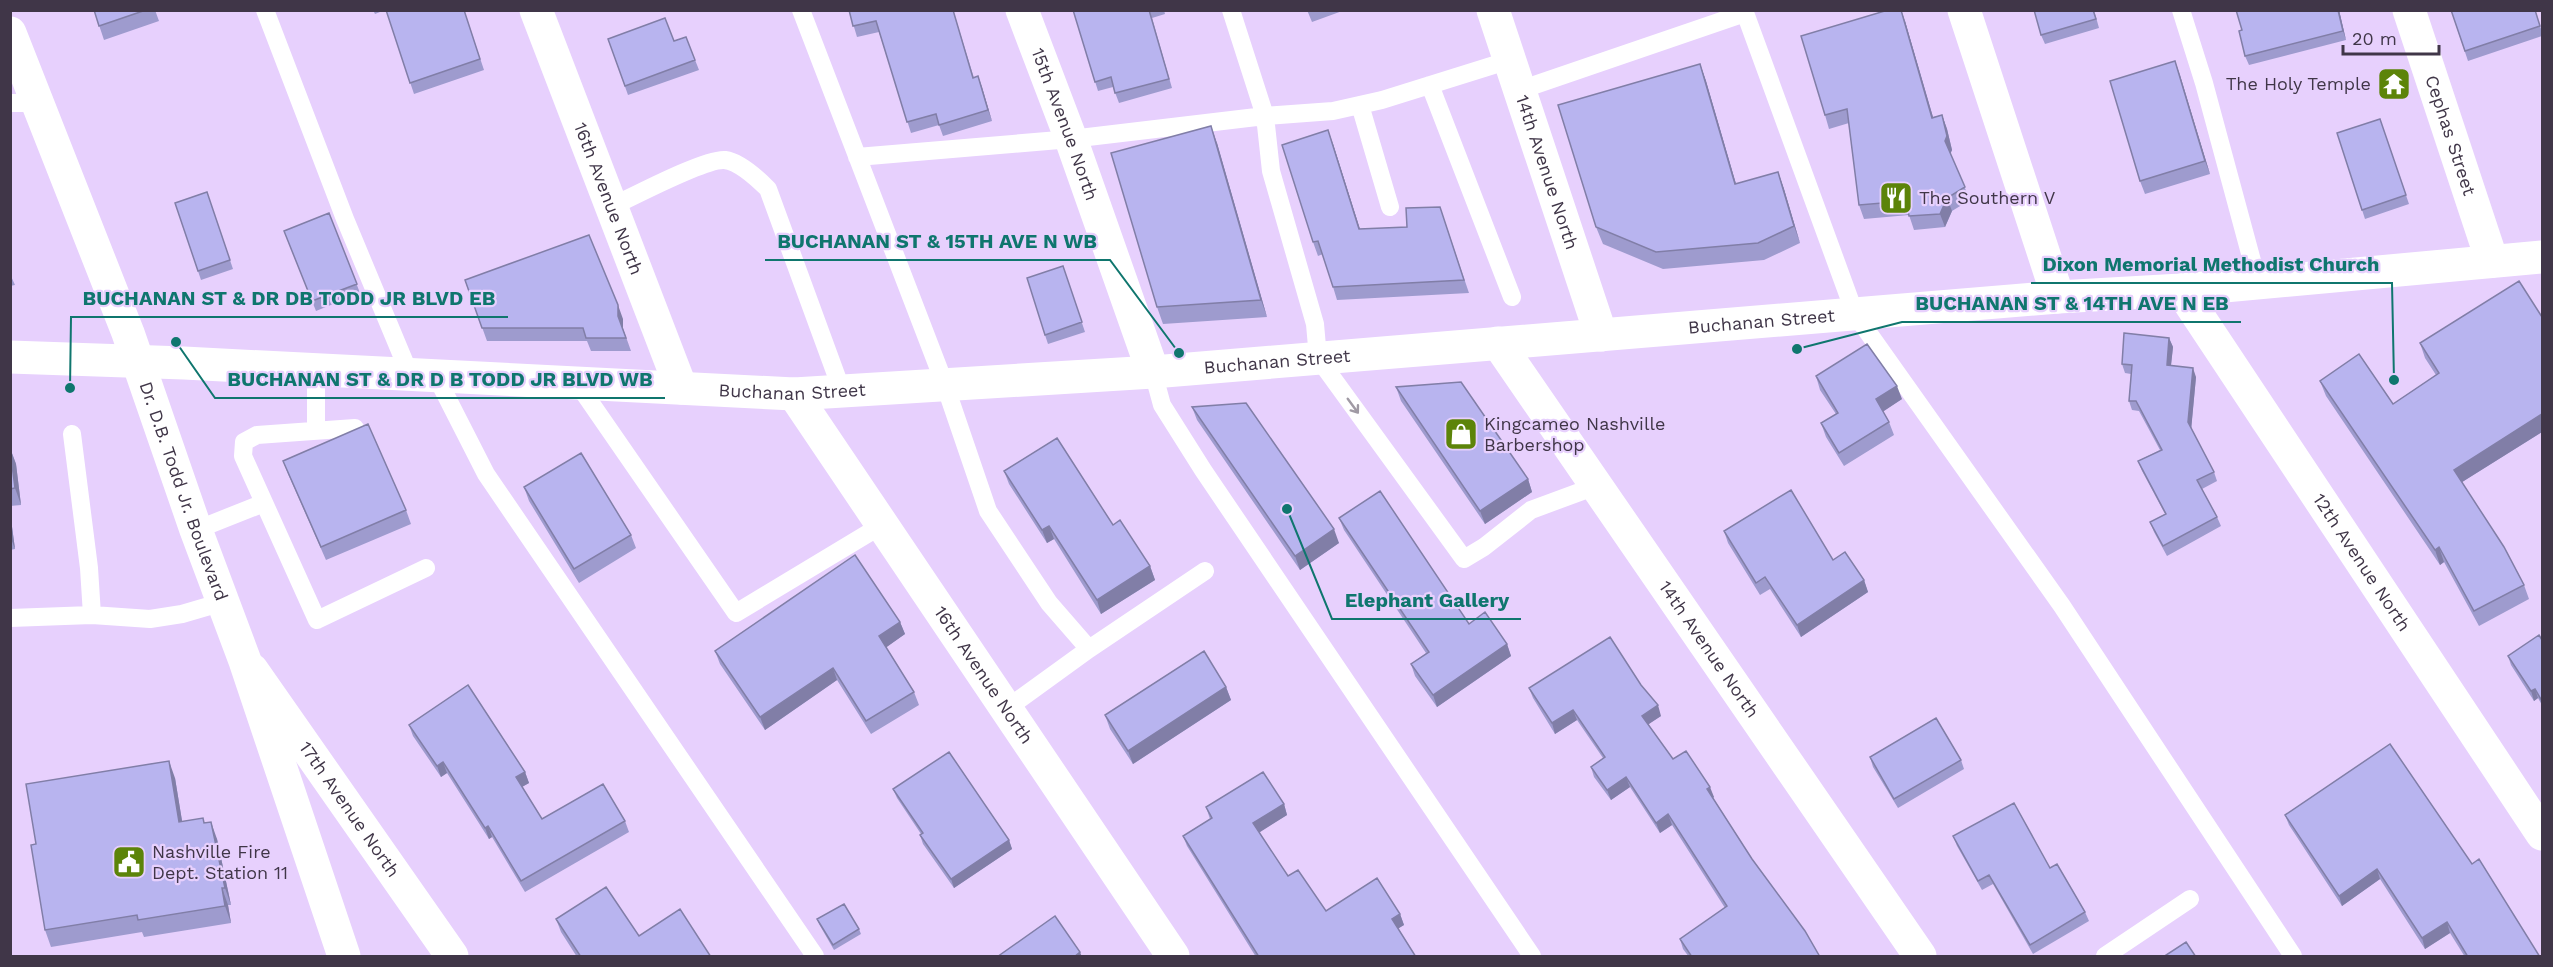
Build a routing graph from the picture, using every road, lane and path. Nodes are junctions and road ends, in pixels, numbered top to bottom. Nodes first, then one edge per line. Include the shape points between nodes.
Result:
1 (265, 10) edge
2 (536, 10) edge
3 (801, 10) edge
4 (1022, 10) edge
5 (1232, 10) edge
6 (1493, 10) edge
7 (1964, 10) edge
8 (2181, 10) edge
9 (2409, 10) edge
10 (1745, 12) edge
11 (10, 33) edge
12 (1515, 75) junction
13 (1430, 85) junction
14 (24, 103) edge
15 (1360, 105) junction
16 (1265, 116) junction
17 (1071, 139) junction
18 (857, 157) junction
19 (613, 206) junction
20 (1390, 207) dead end
21 (2542, 257) edge
22 (2492, 261) junction
23 (2258, 283) junction
24 (2181, 290) junction
25 (1512, 297) dead end
26 (2058, 297) junction
27 (1855, 314) junction
28 (1601, 335) junction
29 (1498, 343) junction
30 (10, 357) edge
31 (1318, 358) junction
32 (138, 362) junction
33 (316, 370) junction
34 (1153, 372) junction
35 (423, 375) junction
36 (577, 383) junction
37 (945, 385) junction
38 (681, 388) junction
39 (842, 391) junction
40 (794, 394) junction
41 (355, 428) edge
42 (316, 431) junction
43 (72, 434) dead end
44 (1596, 486) junction
45 (264, 503) junction
46 (882, 525) junction
47 (196, 530) junction
48 (426, 568) dead end
49 (1205, 571) dead end
50 (223, 602) junction
51 (92, 615) junction
52 (10, 618) edge
53 (1089, 649) junction
54 (245, 661) junction
55 (1006, 709) junction
56 (2542, 834) edge
57 (2190, 900) dead end
58 (344, 957) edge
59 (452, 957) edge
60 (814, 957) edge
61 (1173, 957) edge
62 (1532, 957) edge
63 (1920, 957) edge
64 (2105, 957) edge
65 (2294, 957) edge

1 - 35 lane via 345,219
2 - 19 street, 16th Avenue North
3 - 18 lane
4 - 17 street, 15th Avenue North
5 - 16 lane
6 - 12 street, 14th Avenue North
7 - 26 street
8 - 23 lane
9 - 22 street, Cephas Street
10 - 12 lane
10 - 27 lane
11 - 14 street, Dr. D.B. Todd Jr. Boulevard
12 - 13 lane
12 - 28 street, 14th Avenue North
13 - 15 lane
13 - 25 lane
14 - 32 street, Dr. D.B. Todd Jr. Boulevard
15 - 16 lane
15 - 20 lane
16 - 17 lane
16 - 31 lane via 1271,171 1315,324
17 - 18 lane
17 - 34 street, 15th Avenue North
18 - 37 lane
19 - 38 street, 16th Avenue North
19 - 39 lane via 696,167 725,160 753,174 768,189
21 - 22 street, Buchanan Street
22 - 23 street, Buchanan Street
23 - 24 street, Buchanan Street
24 - 26 street, Buchanan Street
24 - 56 street, 12th Avenue North
26 - 27 street, Buchanan Street
27 - 28 street, Buchanan Street
27 - 65 lane via 2062,606
28 - 29 street, Buchanan Street
29 - 31 street, Buchanan Street
29 - 44 street, 14th Avenue North
30 - 32 street, Buchanan Street
31 - 34 street, Buchanan Street
31 -> 44 lane via 1464,559 1531,510
32 - 33 street, Buchanan Street
32 - 47 street, Dr. D.B. Todd Jr. Boulevard
33 - 35 street, Buchanan Street
33 - 42 lane
34 - 37 street, Buchanan Street
34 - 62 lane via 1162,405 1203,470
35 - 36 street, Buchanan Street
35 - 60 lane
36 - 38 street, Buchanan Street
36 - 46 lane via 736,613
37 - 39 street, Buchanan Street
37 - 53 lane via 988,511 1049,603
38 - 40 street, Buchanan Street
39 - 40 street, Buchanan Street
40 - 46 street, 16th Avenue North
41 - 42 lane
42 - 45 lane via 257,435 244,442 243,456
43 - 51 lane
44 - 63 street, 14th Avenue North
45 - 47 lane
45 - 48 lane via 317,620
46 - 55 street, 16th Avenue North
47 - 50 street, Dr. D.B. Todd Jr. Boulevard
49 - 53 lane
50 - 51 lane via 150,619
50 - 54 street, Dr. D.B. Todd Jr. Boulevard
51 - 52 lane
53 - 55 lane
54 - 58 street, Dr. D.B. Todd Jr. Boulevard
54 - 59 street, 17th Avenue North
55 - 61 street, 16th Avenue North
57 - 64 lane

